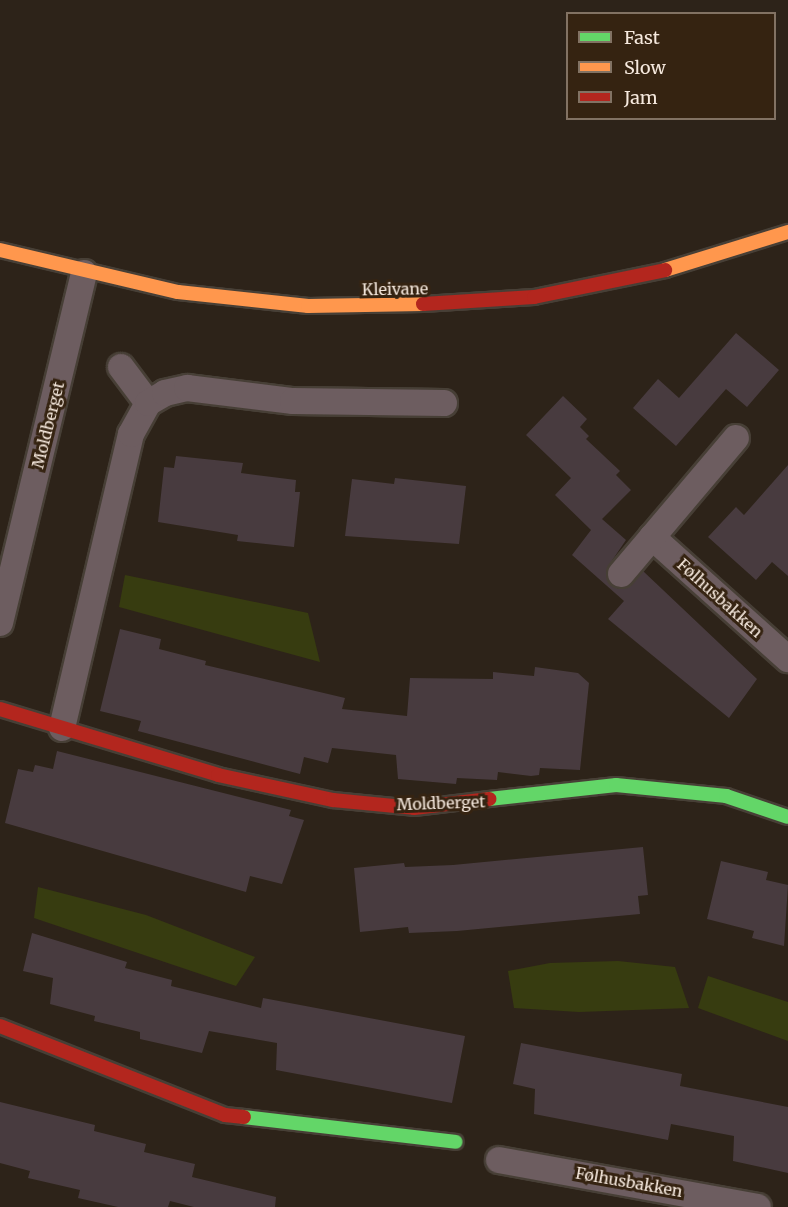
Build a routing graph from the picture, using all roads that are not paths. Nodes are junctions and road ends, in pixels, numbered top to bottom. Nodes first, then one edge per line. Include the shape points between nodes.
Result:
1 (786, 239) edge
2 (0, 250) edge
3 (84, 273) junction
4 (121, 367) dead end
5 (148, 403) junction
6 (444, 403) dead end
7 (736, 438) dead end
8 (652, 537) junction
9 (621, 574) dead end
10 (6, 575) edge
11 (0, 623) edge
12 (788, 659) edge
13 (0, 709) edge
14 (62, 728) junction
15 (788, 817) edge
16 (0, 1026) edge
17 (456, 1142) dead end
18 (499, 1160) dead end
19 (758, 1207) edge

1 - 3 street, Kleivane via 597,285 461,304 287,305 178,292
2 - 3 street, Kleivane
3 - 10 street, Moldberget
4 - 5 street
5 - 6 street via 165,393 187,388 293,401
5 - 14 street via 131,434
7 - 8 street
8 - 9 street
8 - 12 street, Følhusbakken
10 - 11 street, Moldberget
13 - 14 street, Moldberget
14 - 15 street, Moldberget via 218,775 333,800 414,808 616,785 726,796
16 - 17 street via 225,1115
18 - 19 street, Følhusbakken

